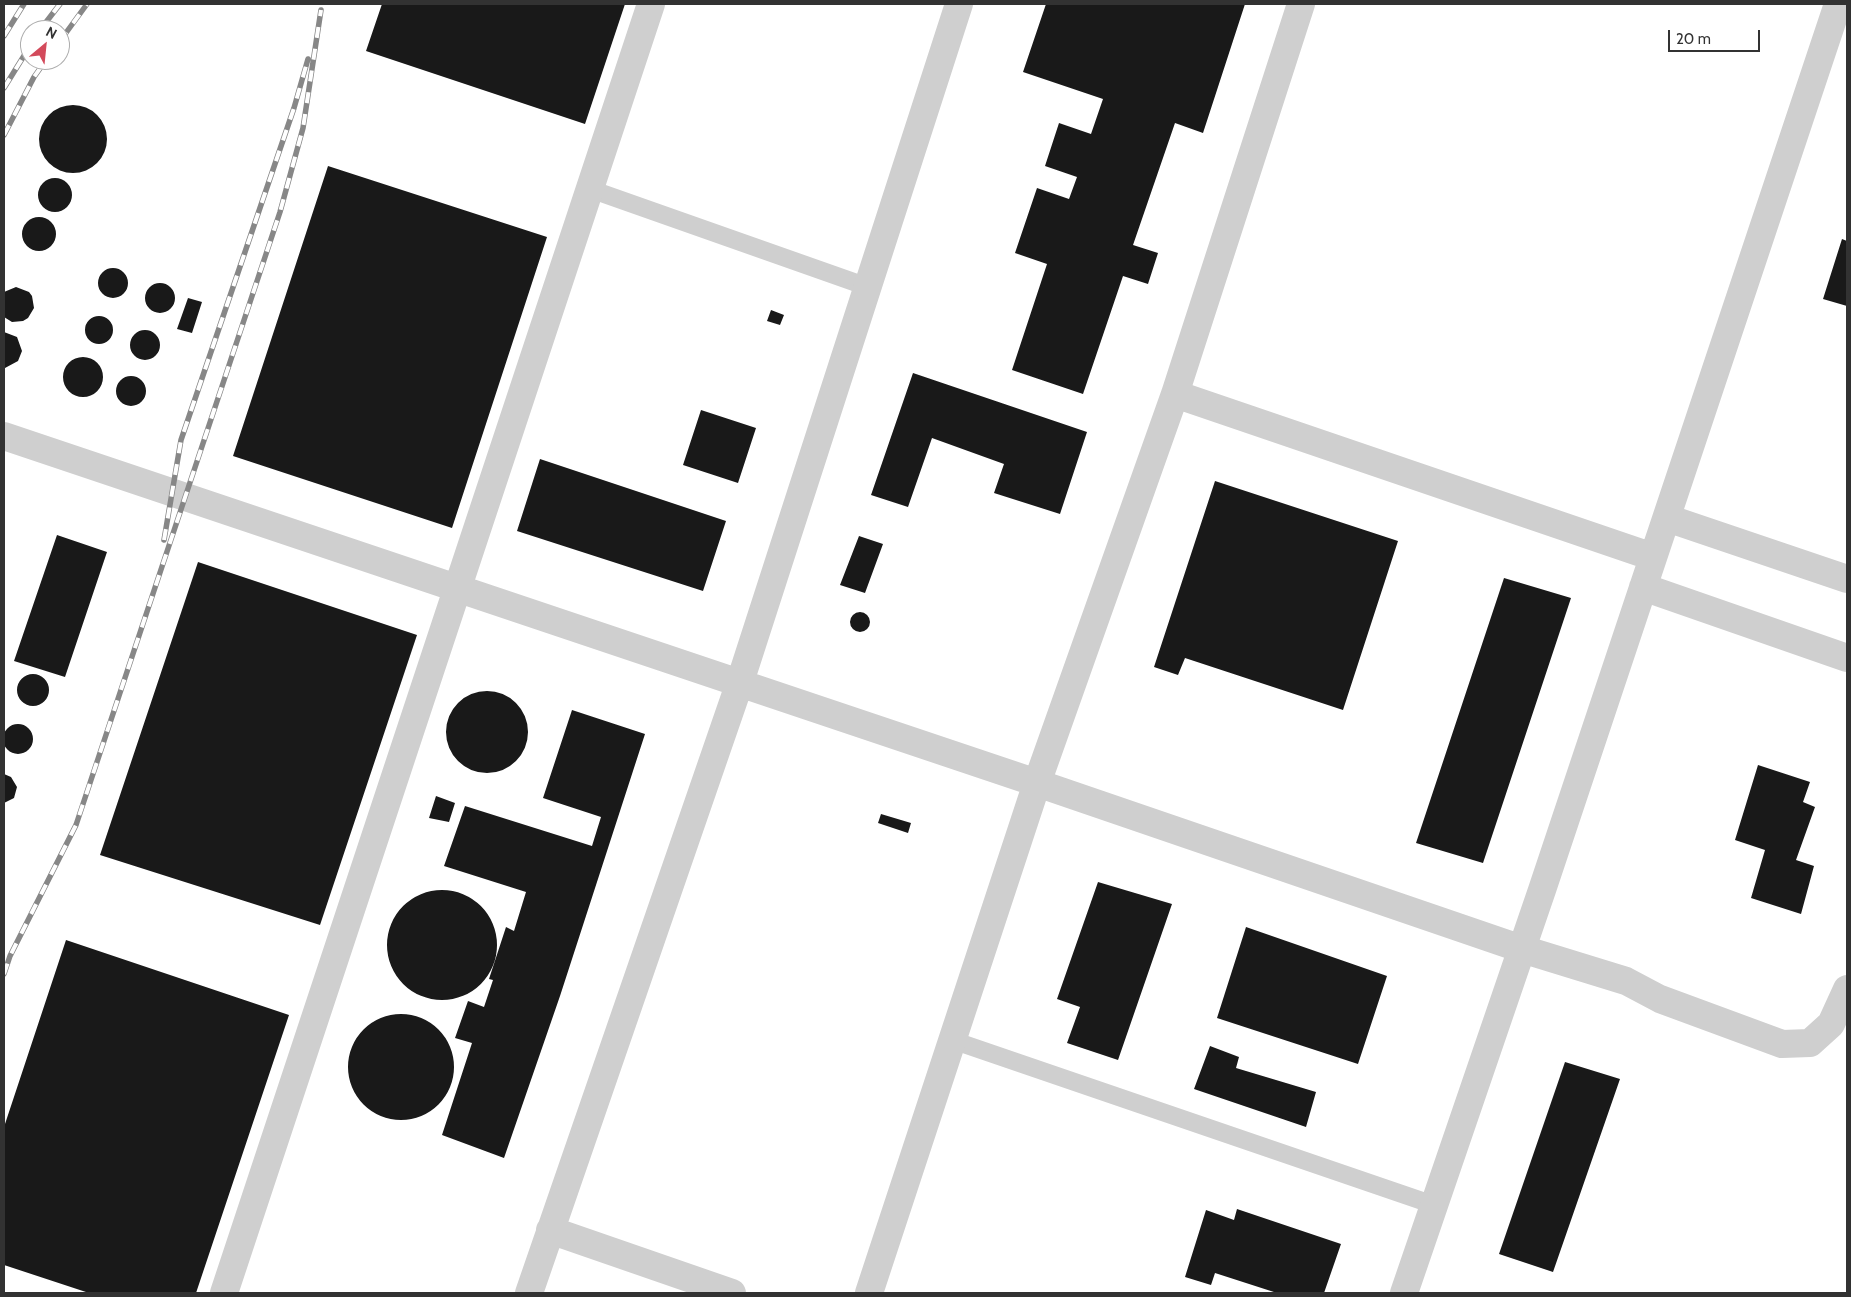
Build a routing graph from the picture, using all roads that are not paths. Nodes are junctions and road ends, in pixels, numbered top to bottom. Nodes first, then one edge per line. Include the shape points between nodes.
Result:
1 (651, 4) edge
2 (959, 4) edge
3 (1301, 4) edge
4 (1838, 4) edge
5 (590, 189) junction
6 (868, 287) junction
7 (1175, 394) junction
8 (4, 436) edge
9 (1667, 518) junction
10 (1653, 557) junction
11 (1847, 579) edge
12 (1643, 587) junction
13 (457, 588) junction
14 (1847, 658) edge
15 (740, 682) junction
16 (1038, 783) junction
17 (1522, 949) junction
18 (1847, 989) edge
19 (952, 1040) junction
20 (1434, 1205) junction
21 (550, 1230) junction
22 (224, 1293) edge
23 (529, 1293) edge
24 (732, 1293) edge
25 (869, 1293) edge
26 (1404, 1293) edge

1 - 5 street
2 - 6 street
3 - 7 street
4 - 9 street
5 - 6 lane
5 - 13 street
6 - 15 street
7 - 10 street
7 - 16 street
8 - 13 street
9 - 10 street
9 - 11 street
10 - 12 street
12 - 14 street
12 - 17 street
13 - 15 street
13 - 22 street
15 - 16 street
15 - 21 street
16 - 17 street
16 - 19 street
17 - 18 street via 1626,981 1660,999 1782,1044 1810,1043 1831,1024
17 - 20 street
19 - 20 lane
19 - 25 street
20 - 26 street
21 - 23 street
21 - 24 street

